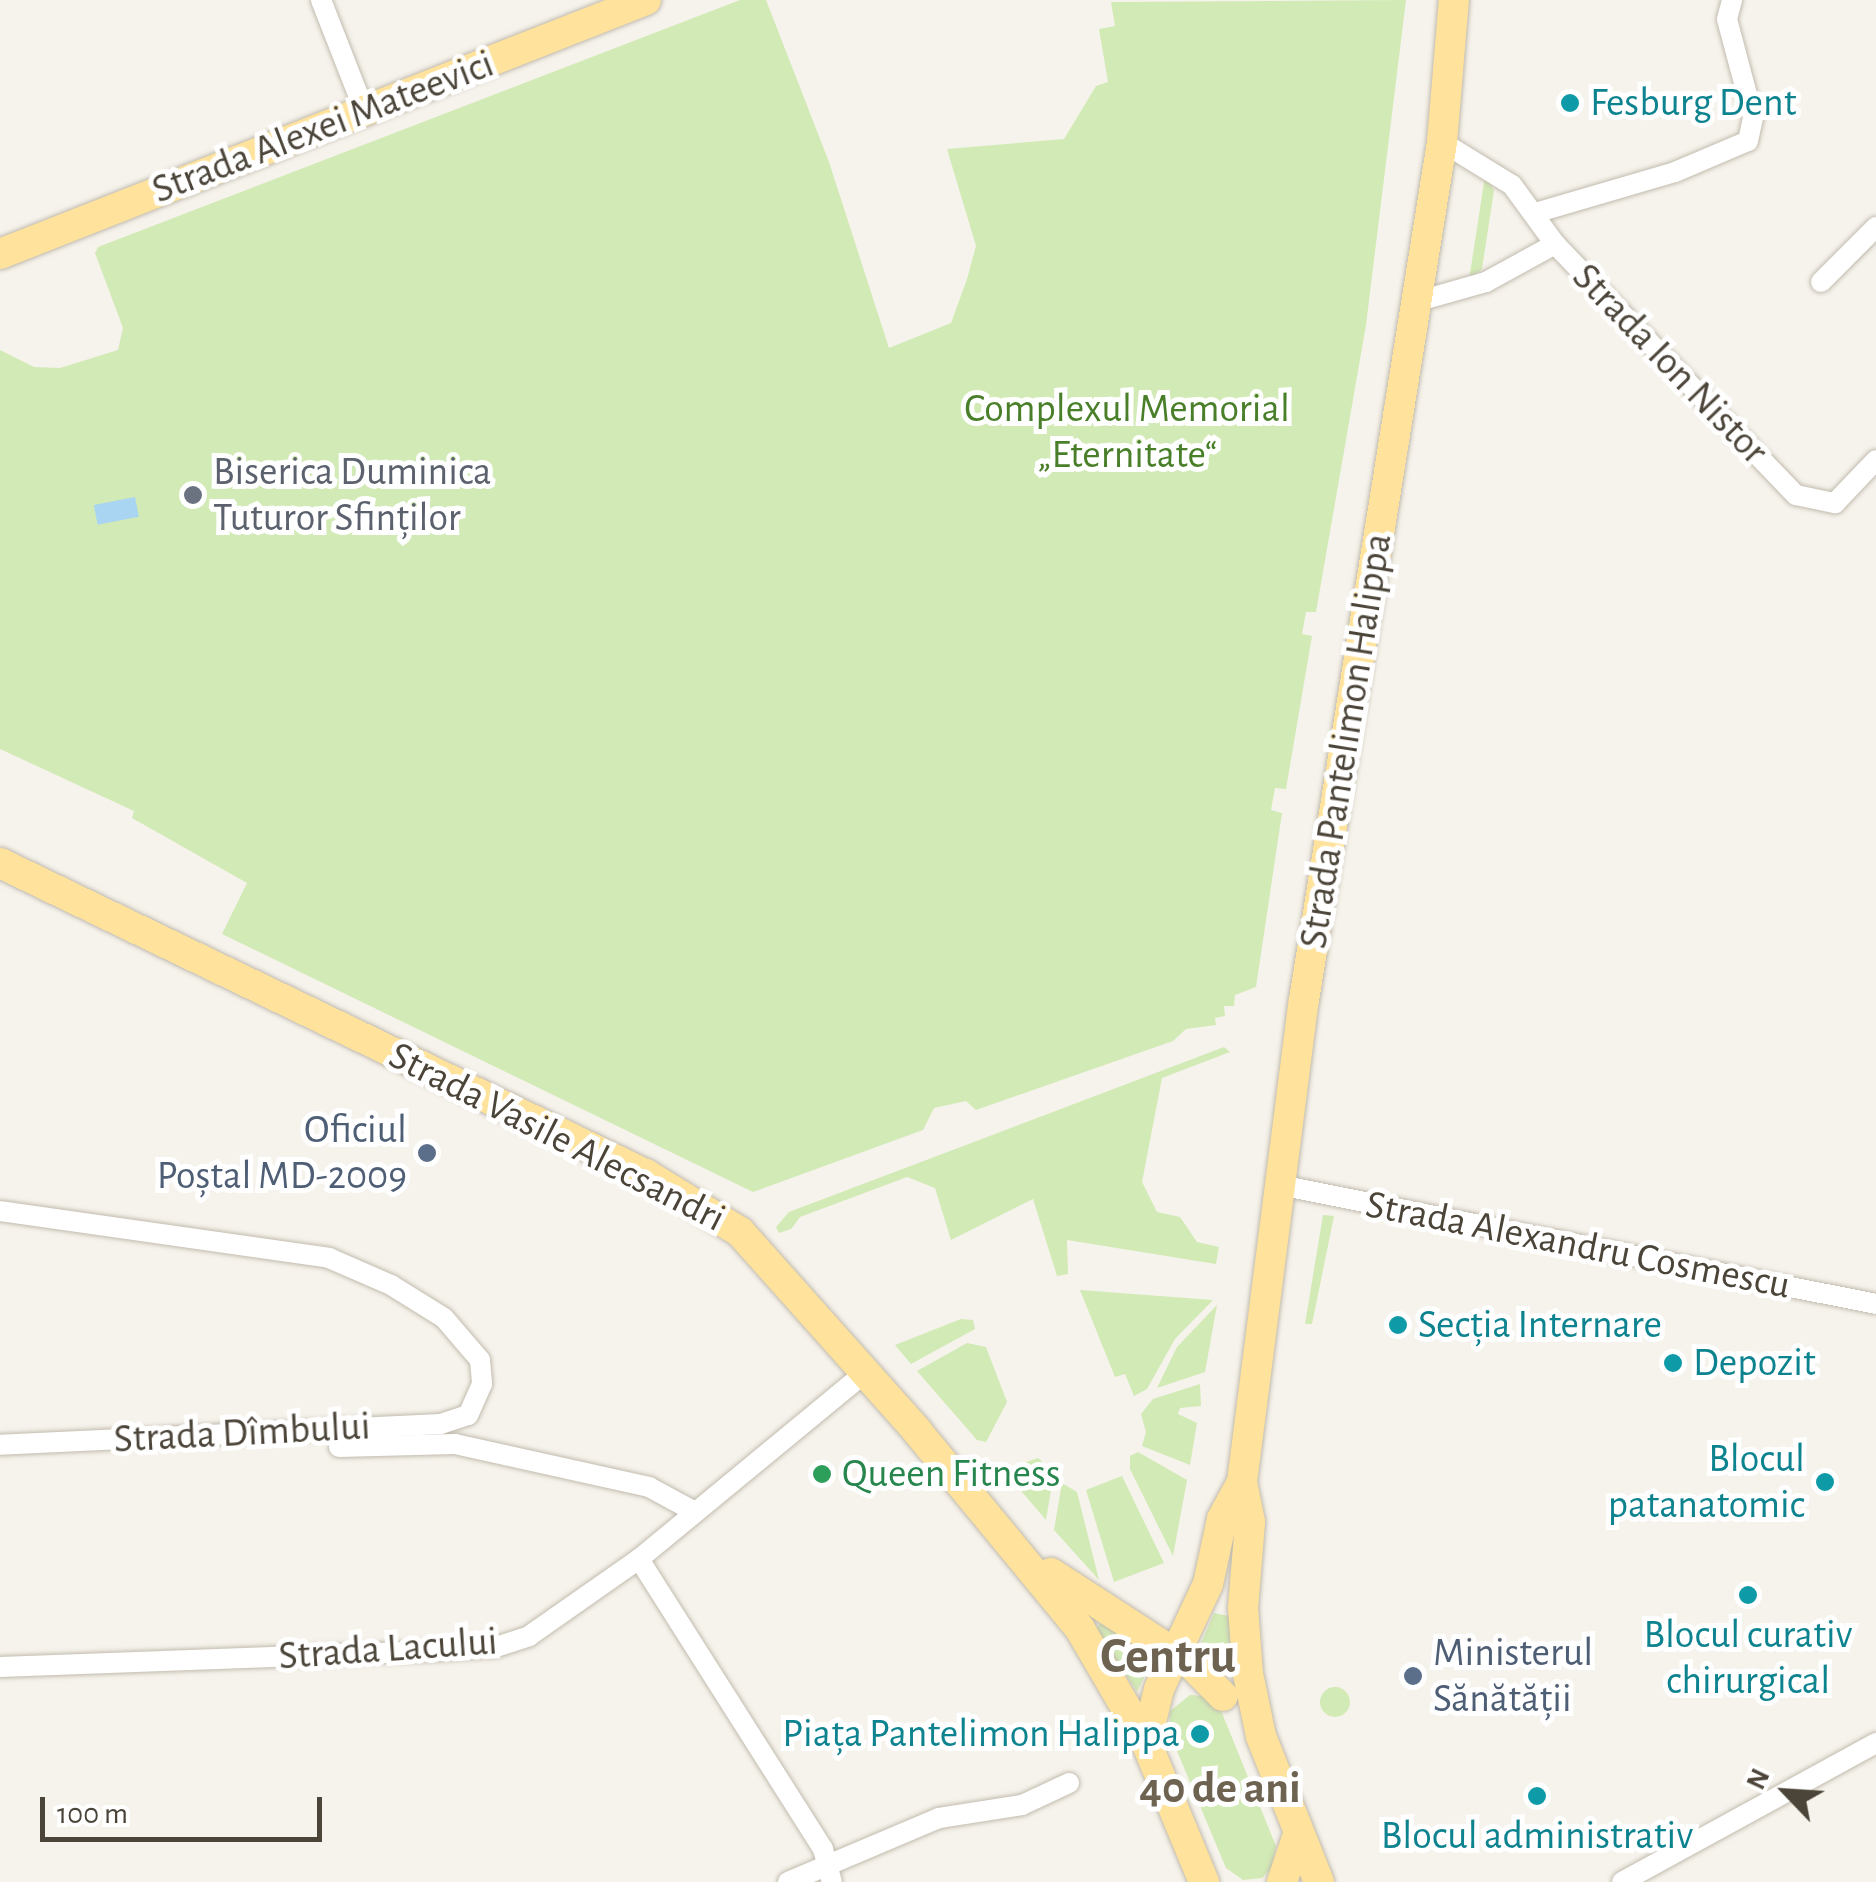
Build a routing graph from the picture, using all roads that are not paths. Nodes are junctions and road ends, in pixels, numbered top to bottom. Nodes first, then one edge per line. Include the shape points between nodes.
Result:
1 (321, 0) edge
2 (646, 0) edge
3 (1454, 0) edge
4 (1731, 1) edge
5 (364, 110) junction
6 (1442, 142) junction
7 (1534, 213) junction
8 (1876, 227) edge
9 (1555, 244) junction
10 (0, 254) edge
11 (1821, 282) dead end
12 (1419, 301) junction
13 (1876, 460) edge
14 (0, 863) edge
15 (1279, 1185) junction
16 (0, 1211) edge
17 (1876, 1304) edge
18 (864, 1373) junction
19 (0, 1444) edge
20 (340, 1446) dead end
21 (1242, 1482) junction
22 (695, 1512) junction
23 (1011, 1541) junction
24 (639, 1559) junction
25 (1175, 1654) junction
26 (0, 1667) edge
27 (1223, 1696) junction
28 (1152, 1710) junction
29 (1261, 1736) junction
30 (1146, 1742) junction
31 (1876, 1744) edge
32 (1068, 1783) dead end
33 (1298, 1836) junction
34 (831, 1874) edge
35 (1204, 1878) edge
36 (788, 1882) edge
37 (1282, 1882) edge
38 (1319, 1882) edge
39 (1622, 1882) edge

1 - 5 street
2 - 5 main road, Strada Alexei Mateevici
3 - 6 main road, Strada Pantelimon Halippa
4 - 7 street via 1728,20 1753,117 1748,141 1674,172
5 - 10 main road, Strada Alexei Mateevici
6 - 7 street via 1497,172
6 - 12 main road, Strada Pantelimon Halippa
7 - 9 street
8 - 11 street
9 - 12 street, Strada Ion Nistor via 1486,282
9 - 13 street, Strada Ion Nistor via 1808,502 1835,503
12 - 15 main road, Strada Pantelimon Halippa
14 - 18 main road, Strada Vasile Alecsandri via 685,1195 740,1232
15 - 17 street, Strada Alexandru Cosmescu
15 - 21 main road, Strada Pantelimon Halippa
16 - 19 street, Strada Dîmbului via 298,1251 363,1271 423,1303 480,1360 477,1404 457,1422
18 - 22 street, Strada Lacului
18 - 23 main road, Strada Vasile Alecsandri
20 - 22 street via 455,1444 649,1488
21 - 25 main road, Strada Pantelimon Halippa via 1222,1519 1208,1584
21 - 29 main road, Strada Pantelimon Halippa via 1250,1522 1243,1627
22 - 24 street, Strada Lacului
23 - 25 main road via 1080,1596
23 - 30 main road, Strada Vasile Alecsandri via 1091,1645
24 - 26 street, Strada Lacului via 544,1629 496,1646
24 - 34 street
25 - 27 main road
25 - 28 main road, Strada Pantelimon Halippa
27 - 28 main road via 1182,1684
27 - 29 main road
28 - 30 main road
29 - 33 main road
30 - 35 main road
31 - 39 street
32 - 34 street via 1022,1805 939,1818
33 - 37 main road
33 - 38 main road
34 - 36 street

